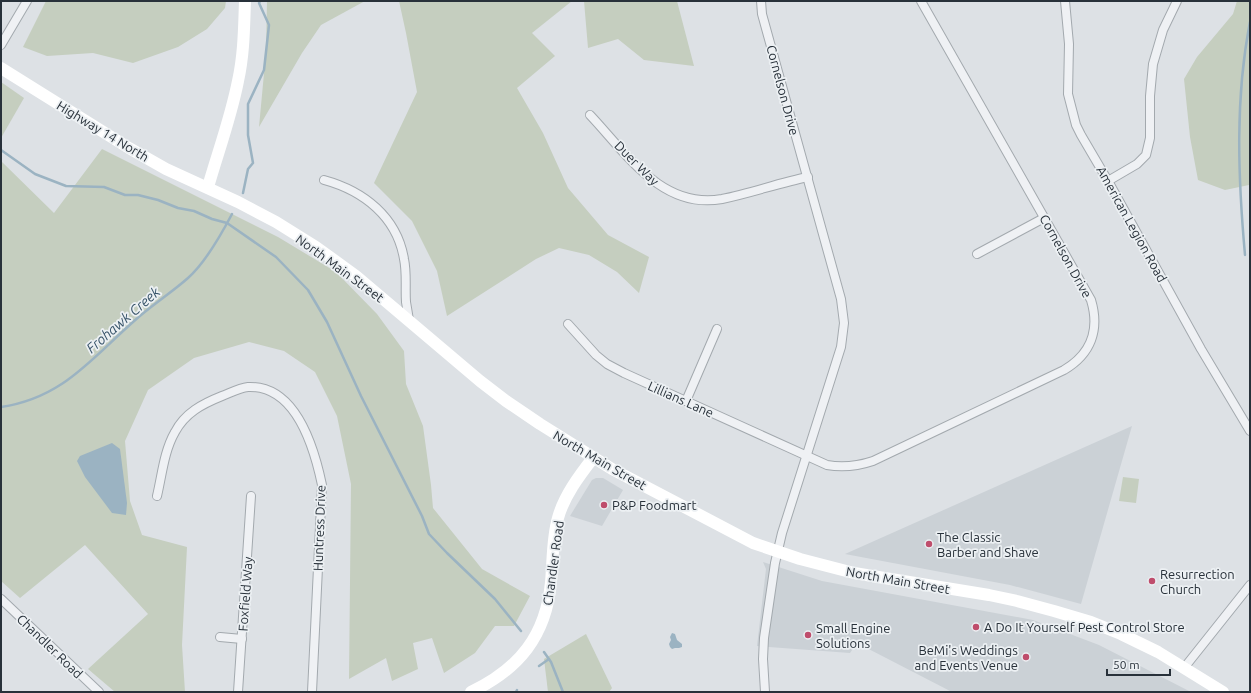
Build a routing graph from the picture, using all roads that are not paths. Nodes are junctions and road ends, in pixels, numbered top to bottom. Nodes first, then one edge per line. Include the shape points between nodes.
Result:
1 (27, 1) edge
2 (245, 1) edge
3 (761, 1) edge
4 (921, 1) edge
5 (1065, 1) edge
6 (1177, 1) edge
7 (1, 45) edge
8 (1, 68) edge
9 (590, 115) dead end
10 (808, 177) junction
11 (324, 180) dead end
12 (1108, 181) junction
13 (208, 187) junction
14 (1044, 218) junction
15 (977, 254) dead end
16 (409, 320) junction
17 (568, 324) dead end
18 (717, 329) dead end
19 (686, 401) junction
20 (1250, 431) edge
21 (806, 455) junction
22 (593, 458) junction
23 (158, 496) dead end
24 (251, 496) dead end
25 (778, 552) junction
26 (1250, 586) edge
27 (1, 599) edge
28 (220, 637) dead end
29 (242, 639) junction
30 (1184, 668) junction
31 (99, 692) edge
32 (238, 692) edge
33 (312, 692) edge
34 (472, 692) edge
35 (765, 692) edge
36 (1223, 692) edge

1 - 7 street
2 - 13 main road via 243,49 238,81
3 - 10 street, Cornelson Drive via 762,14
4 - 14 street, Cornelson Drive
5 - 12 street, American Legion Road via 1070,103 1081,136
6 - 12 street via 1163,30 1153,64 1150,138 1146,155 1137,164
8 - 13 main road, Highway 14 North via 129,148 166,169
9 - 10 street, Duer Way via 648,177 666,190 686,197 703,200 721,199
10 - 21 street, Cornelson Drive via 841,299 844,322 841,347
11 - 16 street via 365,198 390,224 404,259
12 - 20 street, American Legion Road via 1201,349
13 - 16 main road, North Main Street via 276,222 316,247
14 - 15 street
14 - 21 street, Cornelson Drive via 1093,307 1093,336 1080,358 1064,370 862,465 832,466
16 - 22 main road, North Main Street via 506,401
17 - 19 street, Lillians Lane via 592,351 608,364
18 - 19 street
19 - 21 street, Lillians Lane
21 - 25 street, Cornelson Drive
22 - 25 main road, North Main Street via 753,543
22 - 34 main road, Chandler Road via 567,496 558,518 550,594 544,620 521,657 510,669
23 - 33 street, Huntress Drive via 169,444 180,423 198,407 246,387 268,390 279,396 296,414 309,440 322,484
24 - 29 street, Foxfield Way
25 - 30 main road, North Main Street via 854,574 989,595 1047,608 1121,634
25 - 35 street, Cornelson Drive via 772,575 764,638
26 - 30 street
27 - 31 street, Chandler Road
28 - 29 street
29 - 32 street, Foxfield Way
30 - 36 main road, North Main Street

